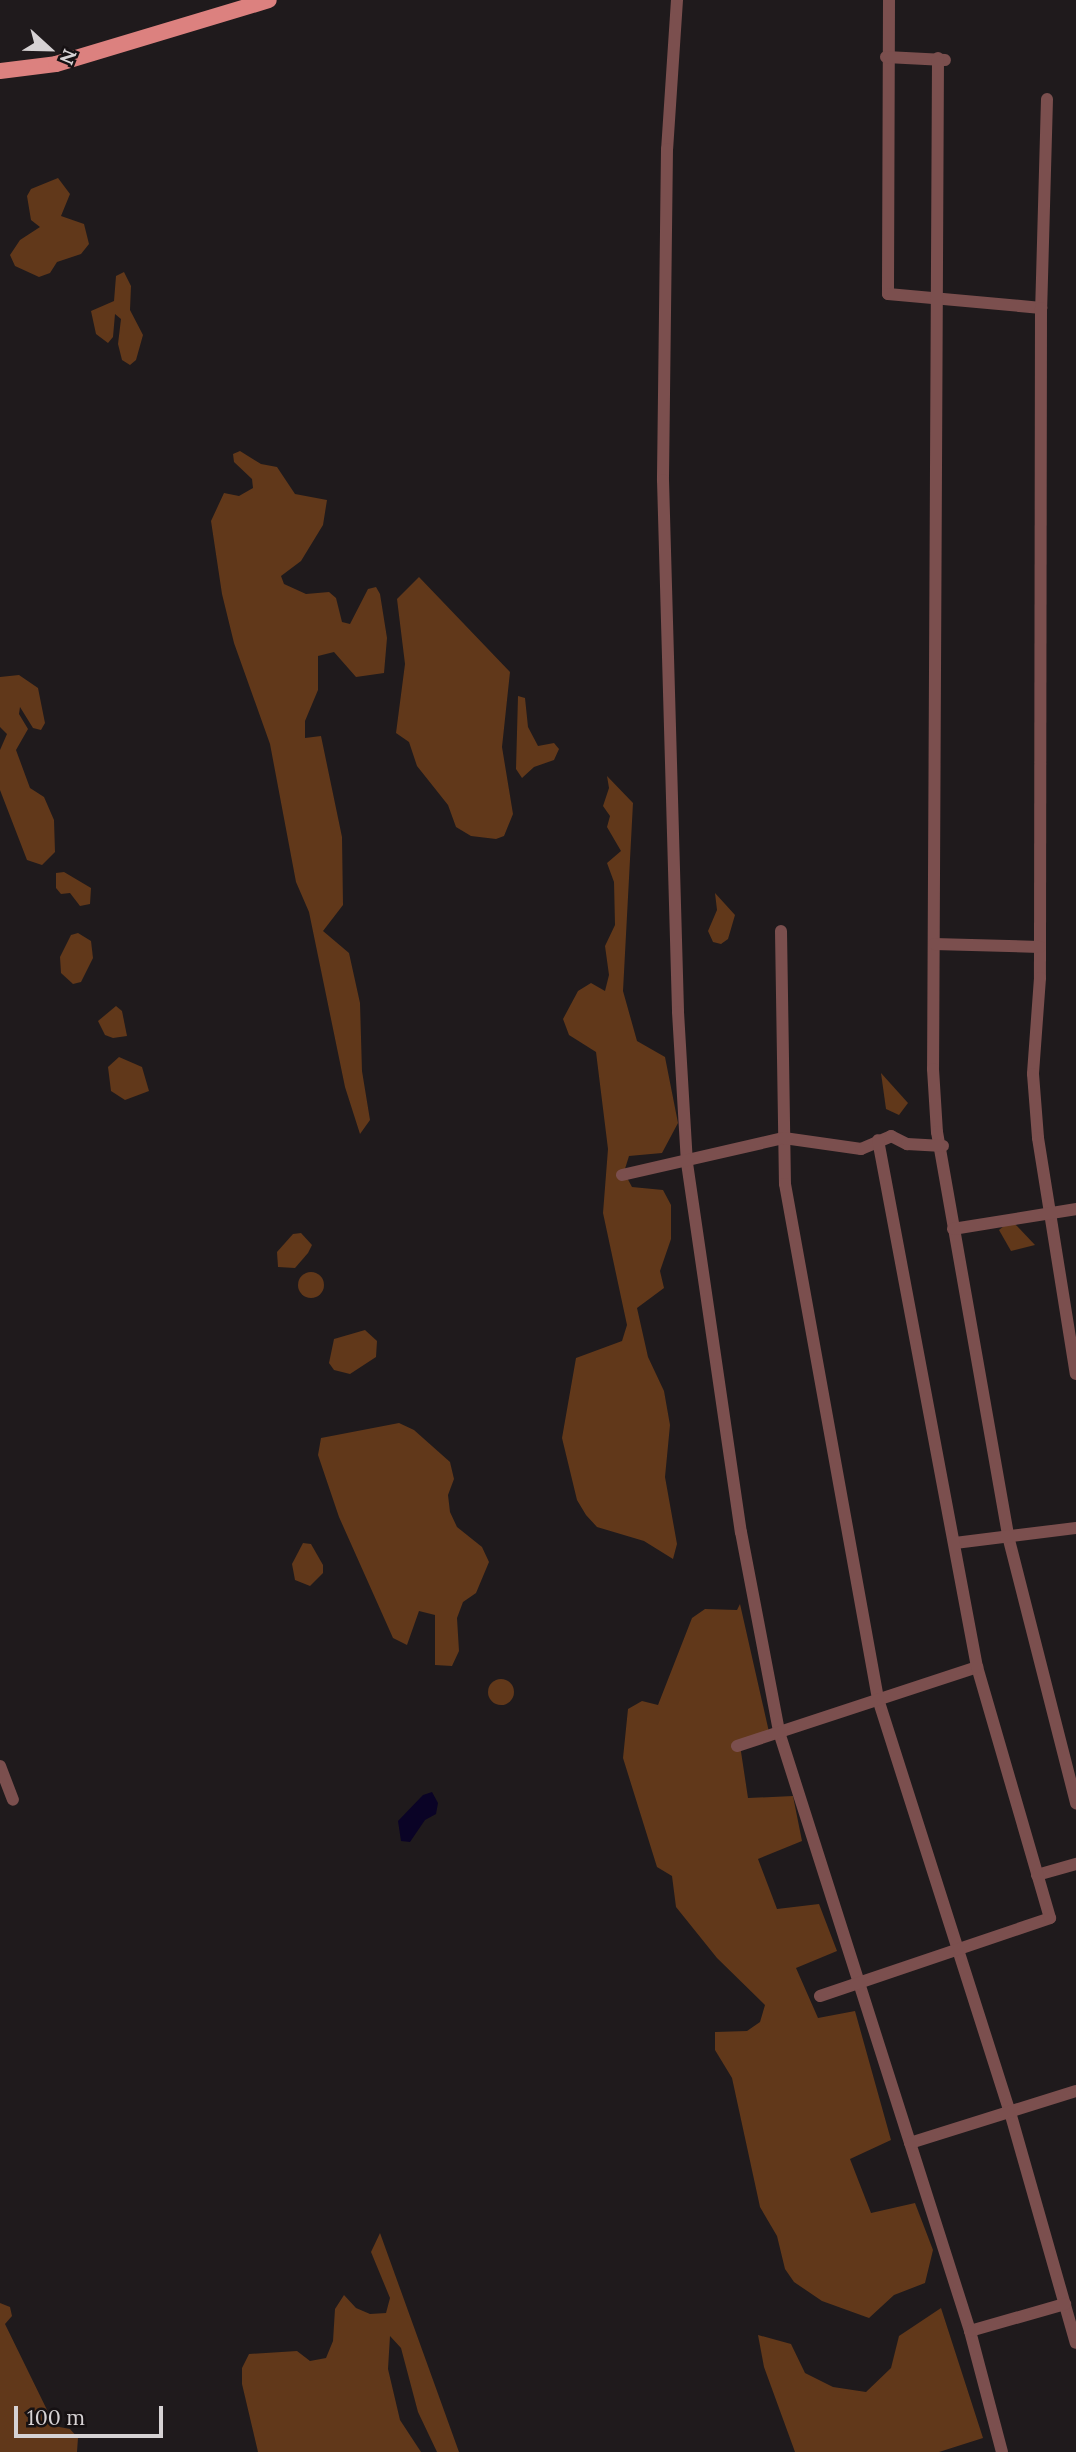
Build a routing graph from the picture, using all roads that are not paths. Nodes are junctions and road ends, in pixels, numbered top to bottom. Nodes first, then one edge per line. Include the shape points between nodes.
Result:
1 (269, 0) edge
2 (677, 0) edge
3 (889, 0) edge
4 (886, 57) junction
5 (0, 71) edge
6 (1047, 99) dead end
7 (940, 299) junction
8 (1041, 308) junction
9 (781, 931) dead end
10 (937, 945) junction
11 (1040, 947) junction
12 (784, 1138) junction
13 (878, 1140) junction
14 (942, 1142) junction
15 (687, 1163) junction
16 (622, 1175) dead end
17 (1076, 1209) edge
18 (1050, 1212) junction
19 (953, 1230) junction
20 (1076, 1374) edge
21 (1076, 1528) edge
22 (1008, 1536) junction
23 (955, 1543) junction
24 (977, 1667) junction
25 (878, 1699) junction
26 (779, 1732) junction
27 (737, 1746) dead end
28 (0, 1766) edge
29 (13, 1800) dead end
30 (1076, 1803) edge
31 (1076, 1864) edge
32 (1037, 1875) junction
33 (958, 1949) junction
34 (859, 1982) junction
35 (820, 1996) dead end
36 (1076, 2091) edge
37 (1010, 2112) junction
38 (910, 2143) junction
39 (1065, 2304) junction
40 (970, 2331) junction
41 (1076, 2343) edge
42 (1002, 2452) edge

1 - 5 main road via 57,64
2 - 15 street via 667,149 663,481 677,986
3 - 4 street
4 - 7 street via 888,294
4 - 7 street via 941,59
6 - 8 street
7 - 8 street
7 - 10 street
8 - 11 street
9 - 12 street
10 - 11 street
10 - 14 street via 933,1069
11 - 18 street via 1033,1074
12 - 13 street via 861,1149
12 - 15 street
12 - 25 street via 785,1184
13 - 14 street via 891,1136 907,1144
13 - 23 street
14 - 19 street
15 - 16 street
15 - 26 street via 741,1532
17 - 18 street
18 - 19 street
18 - 20 street
19 - 22 street
21 - 22 street
22 - 23 street
22 - 30 street
23 - 24 street
24 - 25 street
24 - 32 street
25 - 26 street
25 - 33 street
26 - 27 street
26 - 34 street
28 - 29 street
31 - 32 street
32 - 33 street via 1050,1918
33 - 34 street
33 - 37 street
34 - 35 street
34 - 38 street
36 - 37 street
37 - 38 street
37 - 39 street
38 - 40 street
39 - 40 street
39 - 41 street
40 - 42 street

